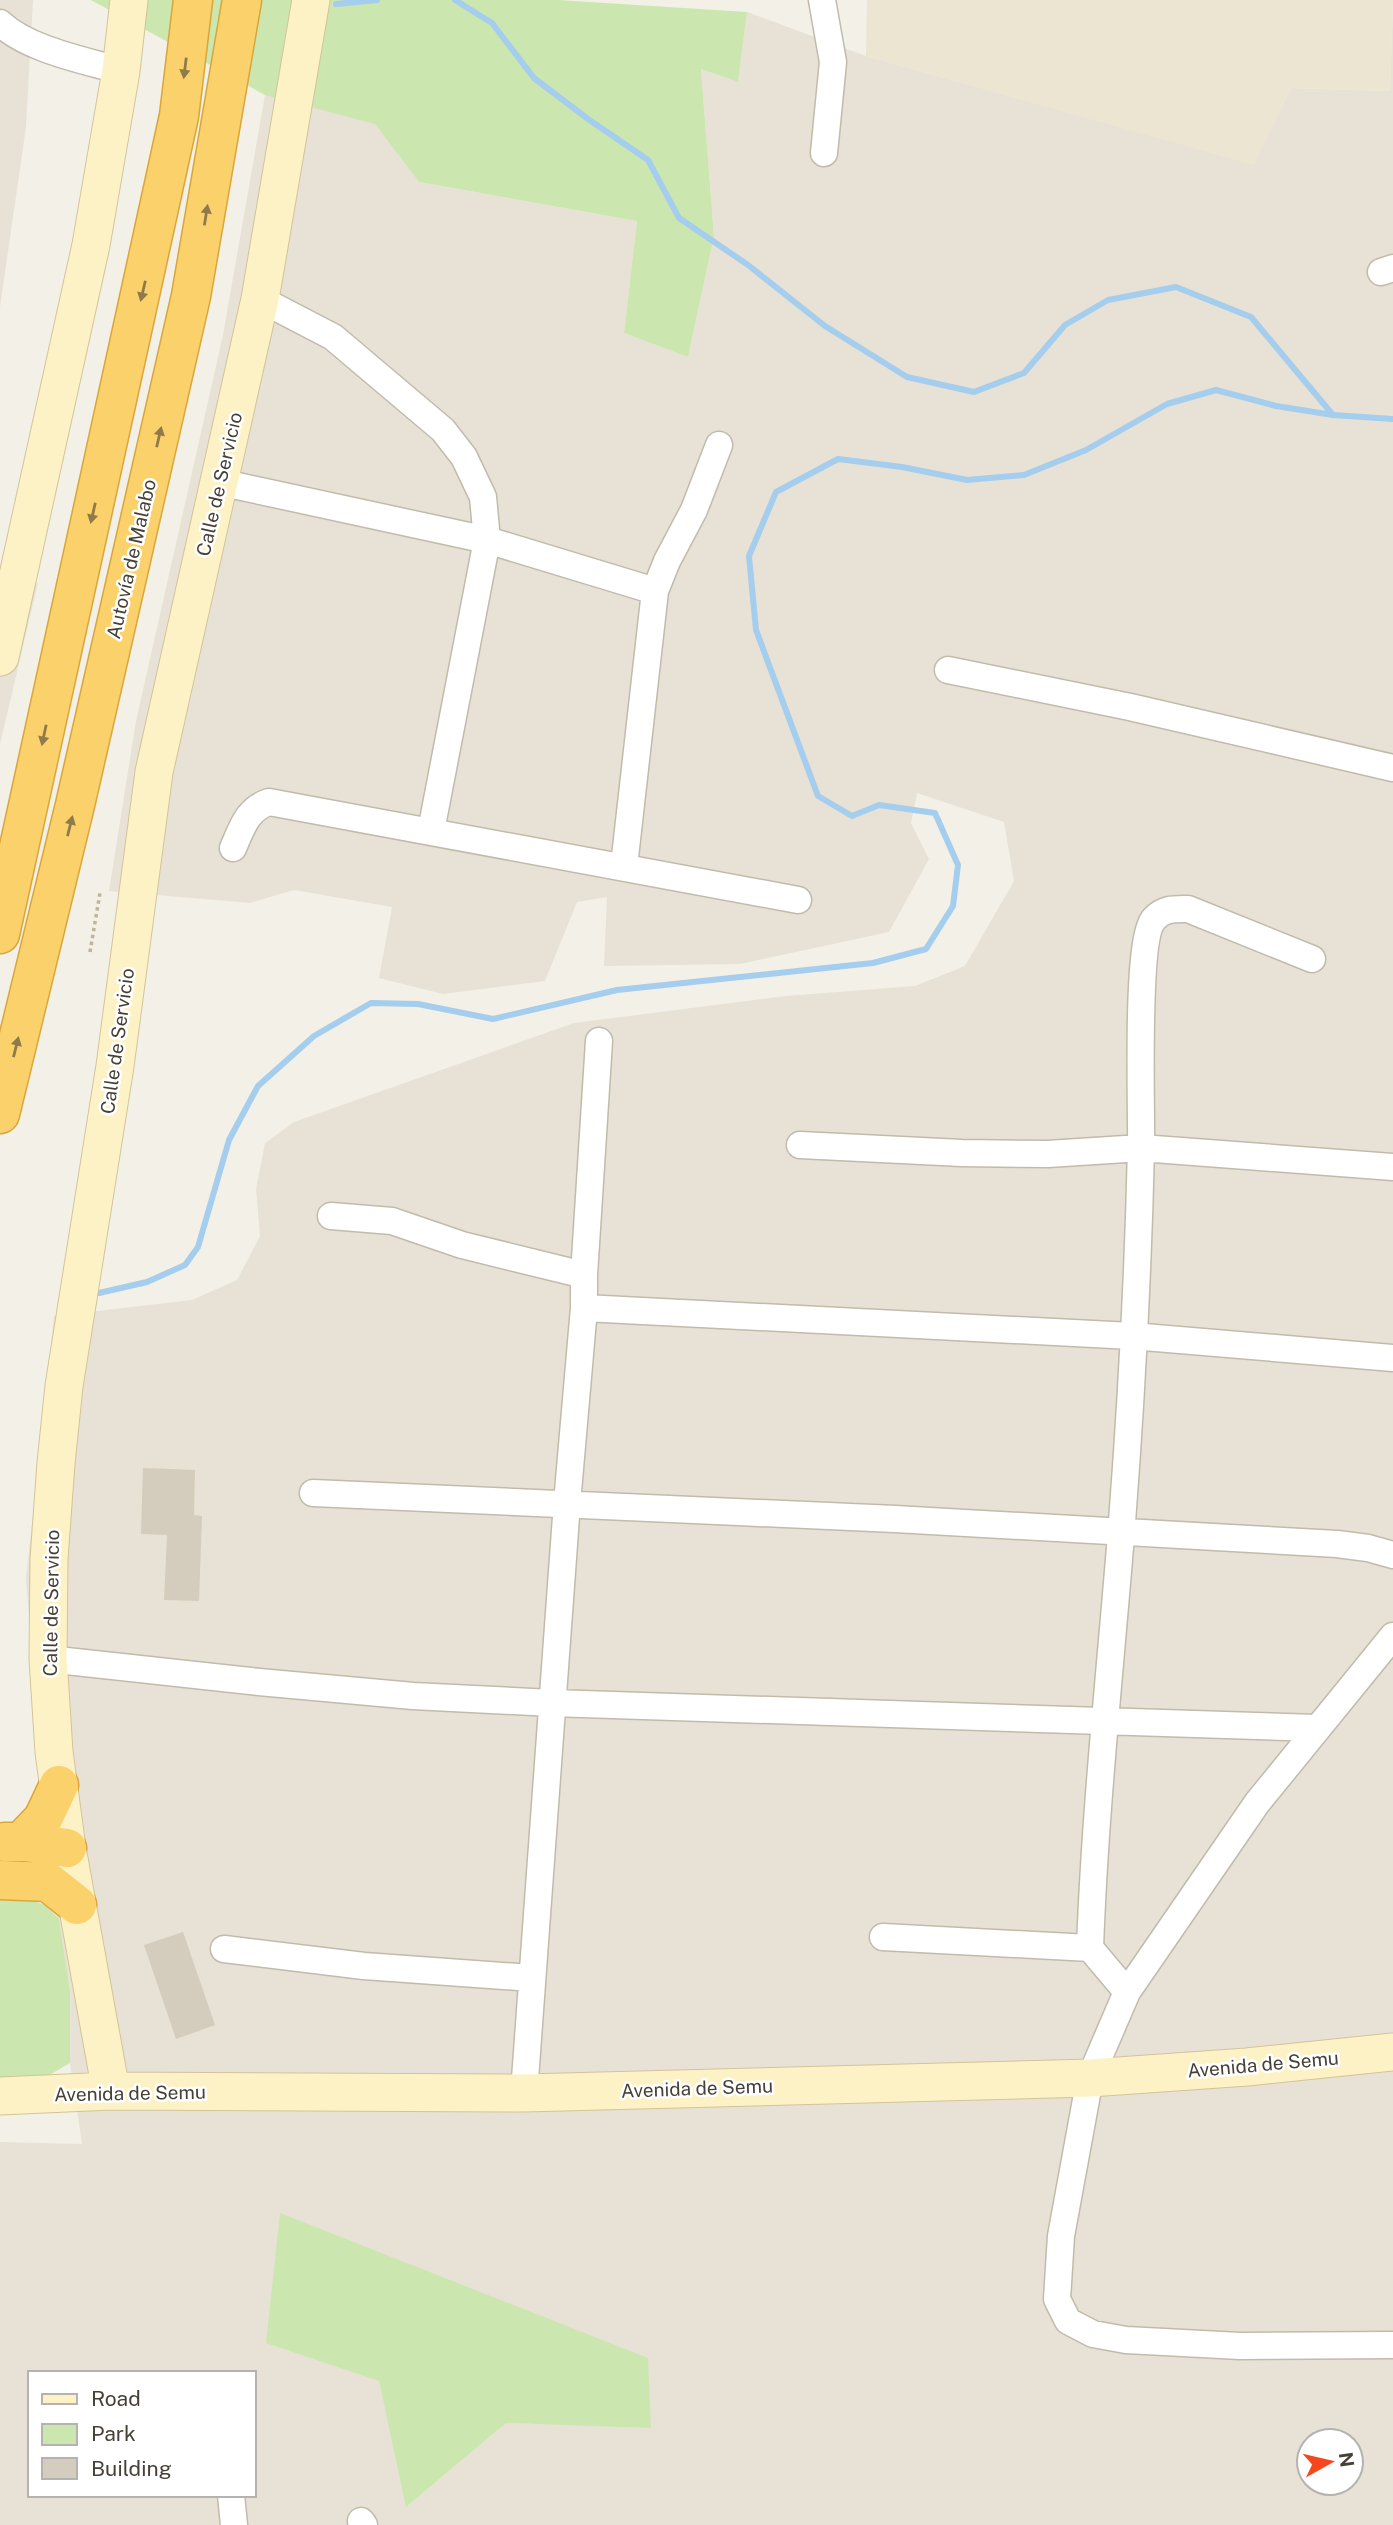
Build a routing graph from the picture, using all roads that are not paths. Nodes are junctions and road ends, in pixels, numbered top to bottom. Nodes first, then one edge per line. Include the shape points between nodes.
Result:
1 (129, 0) edge
2 (193, 0) edge
3 (242, 0) edge
4 (311, 0) edge
5 (822, 0) edge
6 (0, 23) edge
7 (121, 72) junction
8 (824, 153) dead end
9 (260, 299) junction
10 (719, 445) dead end
11 (219, 482) junction
12 (487, 540) junction
13 (655, 591) junction
14 (3, 629) edge
15 (948, 670) dead end
16 (1393, 768) edge
17 (430, 831) junction
18 (233, 848) dead end
19 (624, 866) junction
20 (798, 900) dead end
21 (0, 934) edge
22 (1312, 959) dead end
23 (599, 1041) dead end
24 (0, 1114) edge
25 (800, 1145) dead end
26 (1141, 1148) junction
27 (1393, 1167) edge
28 (331, 1216) dead end
29 (584, 1275) junction
30 (584, 1308) junction
31 (1132, 1336) junction
32 (1393, 1358) edge
33 (313, 1493) dead end
34 (567, 1503) junction
35 (1121, 1532) junction
36 (1393, 1555) edge
37 (1393, 1636) edge
38 (48, 1659) junction
39 (552, 1703) junction
40 (1105, 1722) junction
41 (1317, 1728) junction
42 (59, 1785) junction
43 (10, 1842) edge
44 (67, 1848) junction
45 (0, 1880) edge
46 (77, 1905) junction
47 (883, 1937) dead end
48 (1090, 1948) junction
49 (225, 1949) dead end
50 (531, 1978) junction
51 (1127, 1992) junction
52 (1393, 2052) edge
53 (1090, 2078) junction
54 (111, 2091) junction
55 (524, 2094) junction
56 (0, 2096) edge
57 (1393, 2345) edge
58 (231, 2497) edge
59 (234, 2525) edge

1 - 7 street
2 -> 21 highway via 180,116
24 -> 3 highway, Autovía de Malabo via 191,296
4 - 9 street, Calle de Servicio
5 - 8 street via 833,62
6 - 7 street via 46,49
7 - 14 street via 91,245
9 - 11 street, Calle de Servicio
9 - 12 street via 333,337 443,430 464,457 483,498
10 - 13 street
11 - 12 street
11 - 38 street, Calle de Servicio via 154,772 115,1066 64,1386 49,1559
12 - 13 street
12 - 17 street
13 - 19 street
15 - 16 street via 1130,706
17 - 18 street via 269,802 250,812
17 - 19 street
19 - 20 street
22 - 26 street via 1188,909 1168,909 1152,920 1142,958
23 - 29 street
25 - 26 street via 1048,1154
26 - 27 street
26 - 31 street
28 - 29 street via 392,1221 462,1245
29 - 30 street
30 - 31 street
30 - 34 street
31 - 32 street
31 - 35 street
33 - 34 street
34 - 35 street
34 - 39 street
35 - 36 street via 1337,1544
35 - 40 street
37 - 41 street
38 - 39 street via 400,1695
38 - 42 street, Calle de Servicio
39 - 40 street
39 - 50 street
40 - 41 street
40 - 48 street
41 - 51 street via 1257,1803
42 - 43 highway via 43,1819
42 - 44 street, Calle de Servicio
43 - 44 highway
44 - 46 street, Calle de Servicio
45 - 46 highway via 48,1882
46 - 54 street, Calle de Servicio
47 - 48 street
48 - 51 street
49 - 50 street via 364,1966
50 - 55 street
51 - 53 street
52 - 53 street, Avenida de Semu
53 - 55 street, Avenida de Semu
53 - 57 street via 1061,2236 1057,2298 1068,2321 1093,2334 1126,2340 1240,2346
54 - 55 street, Avenida de Semu
54 - 56 street, Avenida de Semu
58 - 59 street

